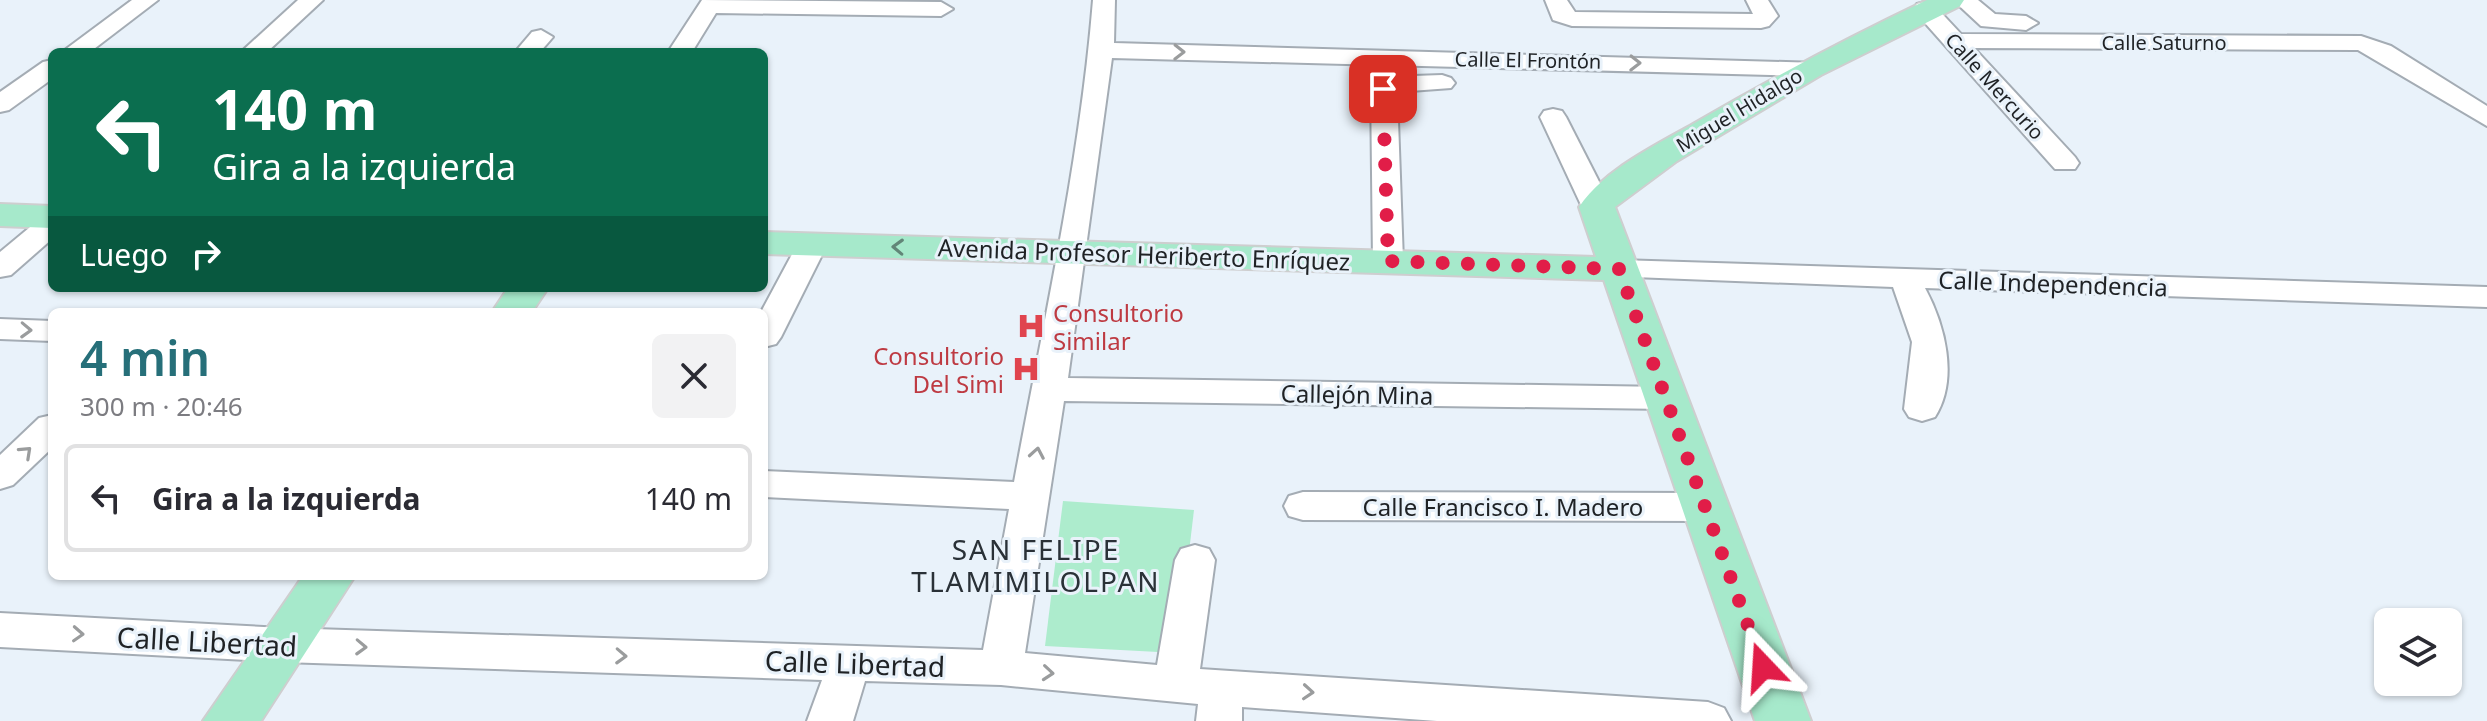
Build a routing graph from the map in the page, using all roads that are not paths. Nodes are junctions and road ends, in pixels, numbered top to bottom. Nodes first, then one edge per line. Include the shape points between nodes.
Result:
1 (147, 0) edge
2 (312, 0) edge
3 (1104, 0) edge
4 (1556, 0) edge
5 (1757, 0) edge
6 (712, 3) edge
7 (1942, 3) edge
8 (941, 9) dead end
9 (2334, 23) dead end
10 (1954, 41) junction
11 (80, 48) edge
12 (258, 48) edge
13 (683, 48) edge
14 (1101, 50) junction
15 (1810, 68) junction
16 (48, 70) edge
17 (1442, 83) dead end
18 (0, 104) edge
19 (1553, 117) dead end
20 (2487, 118) edge
21 (2065, 163) dead end
22 (1597, 207) junction
23 (0, 215) edge
24 (48, 217) edge
25 (48, 227) edge
26 (768, 243) edge
27 (812, 245) junction
28 (1072, 253) junction
29 (1388, 261) junction
30 (0, 268) edge
31 (1619, 269) junction
32 (1904, 278) junction
33 (2487, 297) edge
34 (0, 329) edge
35 (768, 329) edge
36 (48, 331) edge
37 (1047, 389) junction
38 (1667, 398) junction
39 (1922, 409) dead end
40 (48, 431) edge
41 (0, 476) edge
42 (768, 484) edge
43 (1029, 496) junction
44 (1303, 506) dead end
45 (1704, 507) junction
46 (1195, 560) dead end
47 (327, 580) edge
48 (0, 630) edge
49 (283, 645) junction
50 (849, 663) junction
51 (1001, 668) junction
52 (1176, 685) junction
53 (1221, 703) edge
54 (231, 721) edge
55 (830, 721) edge
56 (1708, 721) edge
57 (1783, 721) edge

1 - 11 street
2 - 12 street
3 - 14 street
4 - 5 street via 1561,15 1572,19 1761,21 1766,16
6 - 8 street
6 - 13 street
7 - 9 street via 2003,23
7 - 10 street, Calle Mercurio
7 - 15 main road, Miguel Hidalgo
10 - 20 street, Calle Saturno via 2352,42 2374,46
10 - 21 street, Calle Mercurio
14 -> 15 street, Calle El Frontón
14 - 28 street
15 - 22 main road, Miguel Hidalgo via 1665,154
16 - 18 street
17 - 29 street via 1384,85
19 - 22 street
22 - 31 main road
23 - 24 main road
25 - 30 street
26 - 27 main road, Avenida Profesor Heriberto Enríquez
28 -> 27 main road, Avenida Profesor Heriberto Enríquez
27 - 35 street
28 - 29 main road, Avenida Profesor Heriberto Enríquez
28 - 37 street
29 - 31 main road, Avenida Profesor Heriberto Enríquez
31 - 32 street, Calle Independencia
31 - 38 main road
32 - 33 street, Calle Independencia
32 - 39 street via 1924,315 1932,349
34 -> 36 street
37 - 38 street, Callejón Mina
43 -> 37 street
38 - 45 main road
41 -> 40 street
42 - 43 street
43 - 51 street
44 - 45 street, Calle Francisco I. Madero
45 - 57 main road
46 - 52 street
47 - 49 main road
48 -> 49 street, Calle Libertad
49 -> 50 street, Calle Libertad
49 - 54 main road
50 - 51 street, Calle Libertad
50 - 55 street
51 -> 52 street, Calle Libertad
52 - 53 street, Calle Libertad
53 -> 56 street, Calle Libertad

